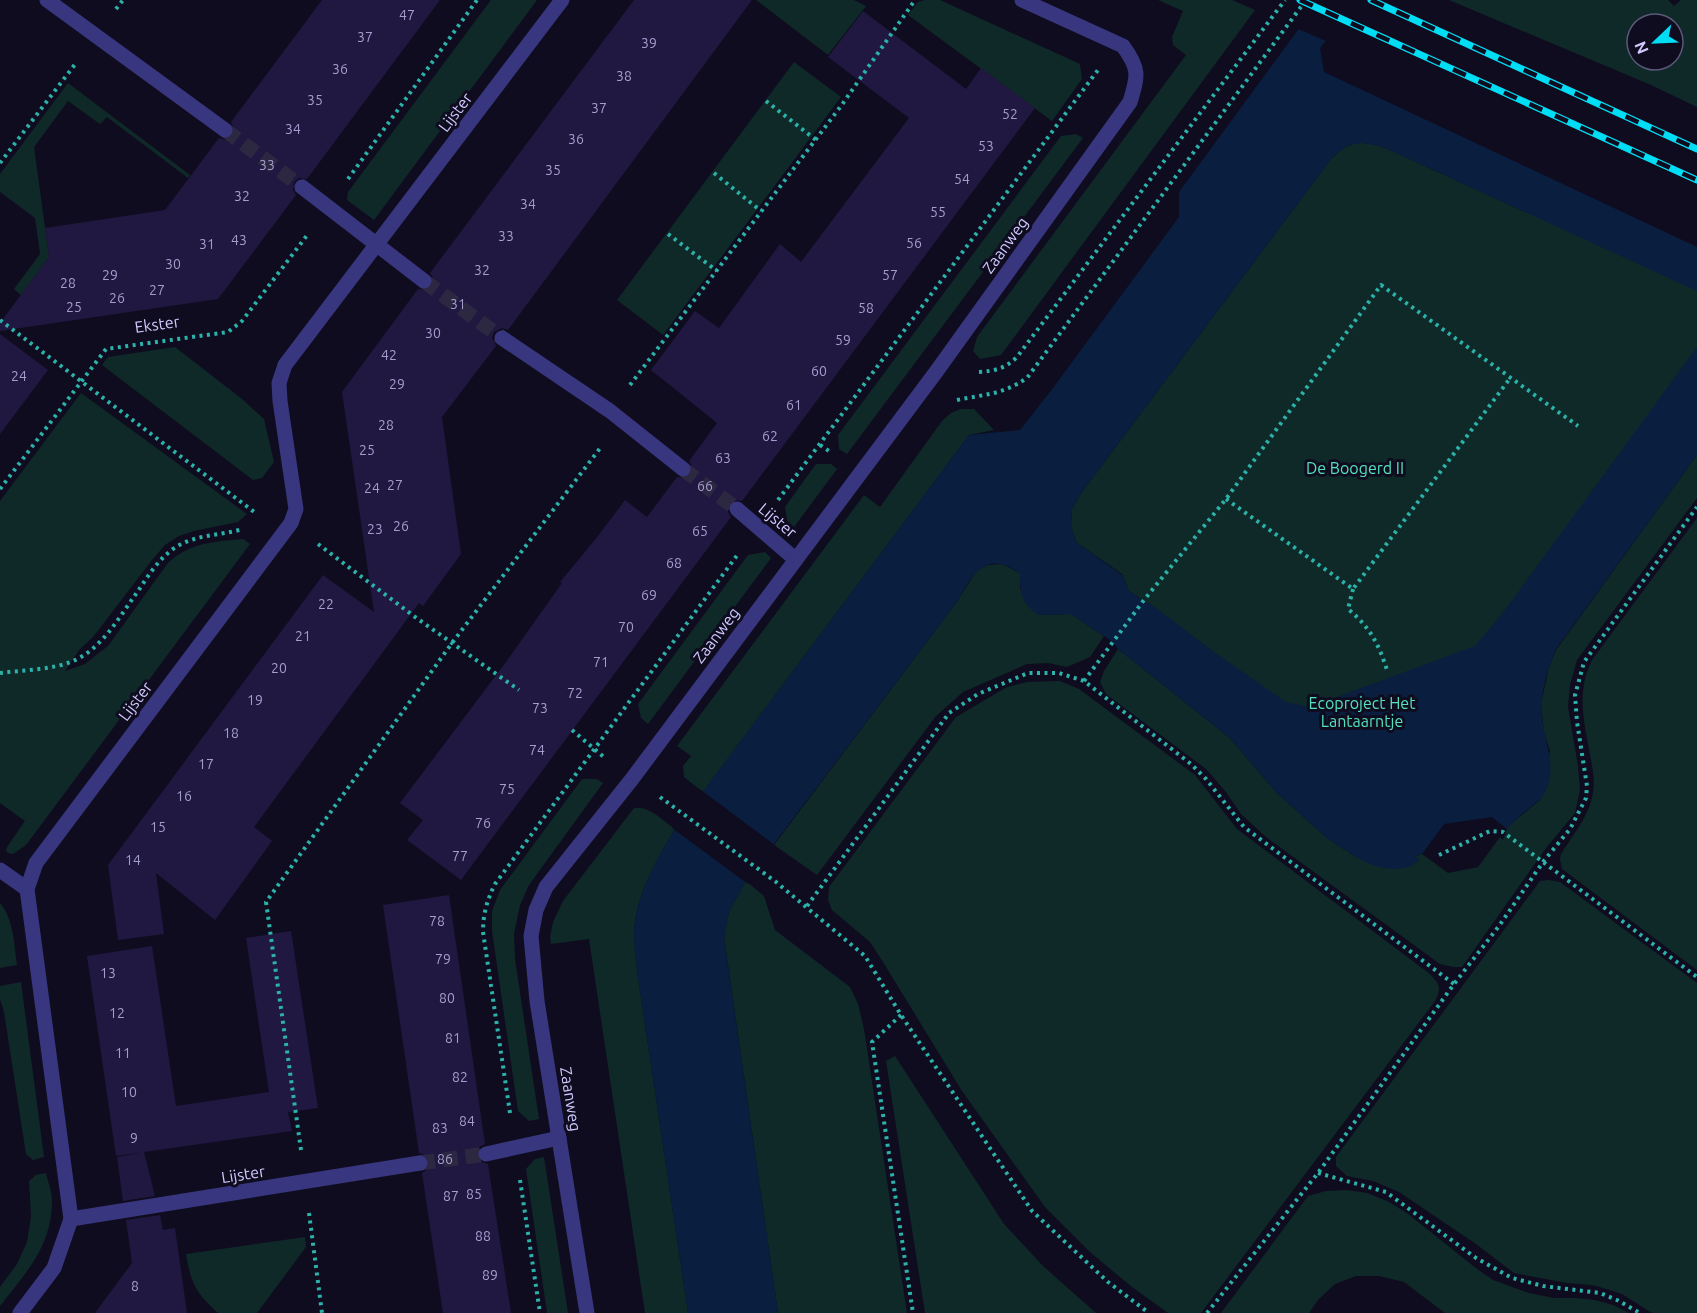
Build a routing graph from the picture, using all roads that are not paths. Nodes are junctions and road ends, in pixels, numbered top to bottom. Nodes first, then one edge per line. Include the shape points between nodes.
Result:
1 (48, 0) edge
2 (562, 0) edge
3 (1023, 0) edge
4 (225, 130) tunnel mouth
5 (302, 187) tunnel mouth
6 (377, 245) junction
7 (424, 280) tunnel mouth
8 (502, 338) tunnel mouth
9 (683, 469) tunnel mouth
10 (737, 509) tunnel mouth
11 (795, 559) junction
12 (0, 870) edge
13 (27, 889) junction
14 (559, 1138) junction
15 (486, 1154) tunnel mouth
16 (420, 1163) tunnel mouth
17 (71, 1219) junction
18 (20, 1313) edge
19 (587, 1313) edge

1 - 4 street
2 - 6 street, Lijster
3 - 11 street, Zaanweg via 1124,46 1134,60 1137,80 1130,102 936,372
5 - 6 street
6 - 7 street
6 - 13 street, Lijster via 285,365 279,383 296,509 291,523 36,862
8 - 9 street via 616,416
10 - 11 street, Lijster
11 - 14 street, Zaanweg via 632,779 546,887 536,910 531,936 537,1001
12 - 13 street
13 - 17 street, Lijster
14 - 15 street
14 - 19 street, Zaanweg
16 - 17 street, Lijster
17 - 18 street, Lijster via 54,1268

